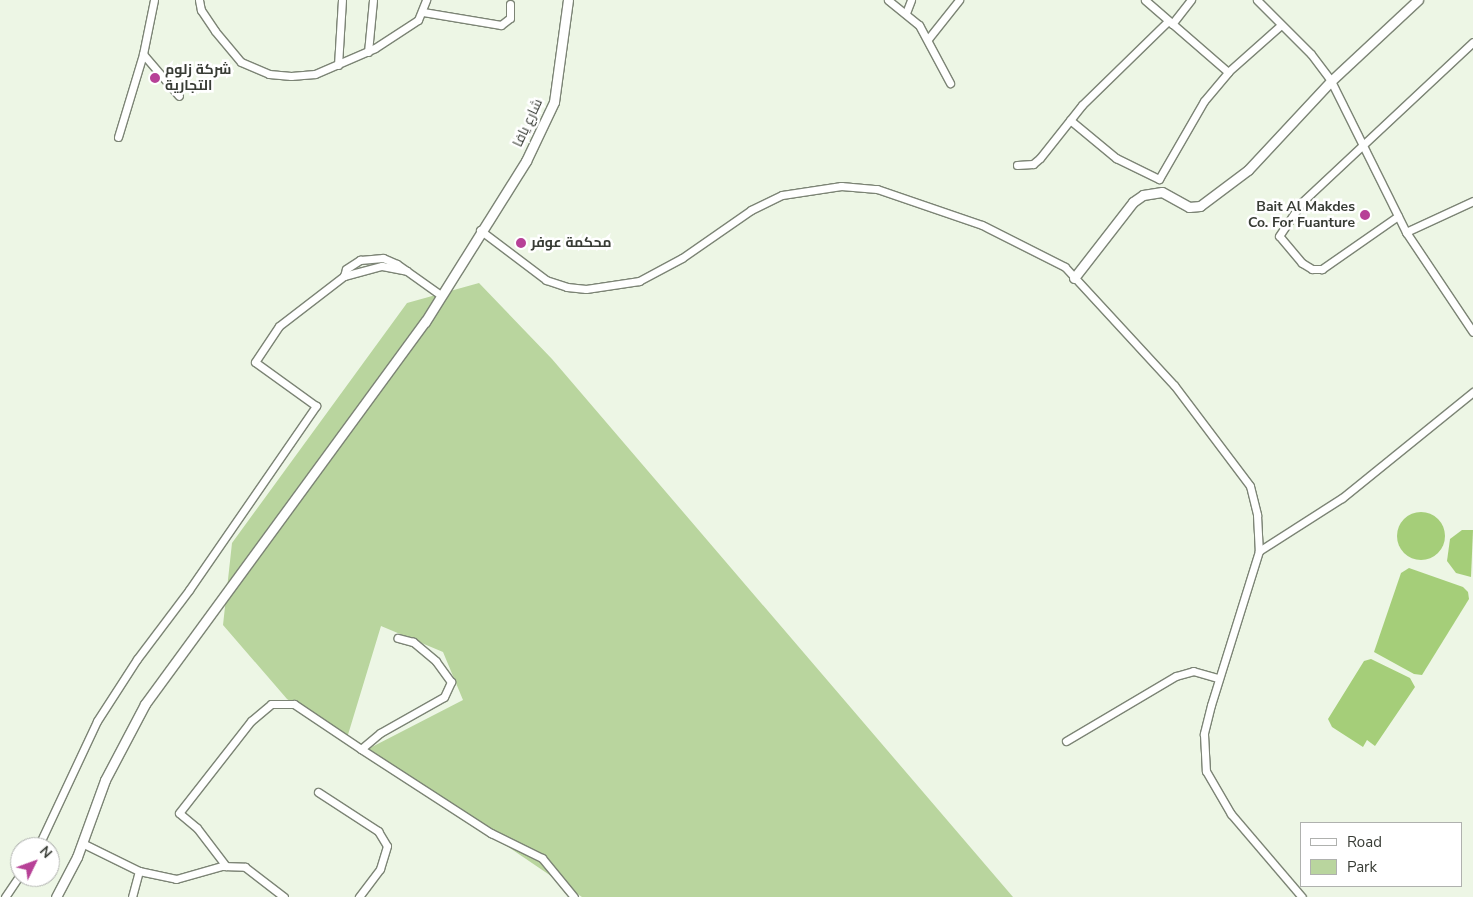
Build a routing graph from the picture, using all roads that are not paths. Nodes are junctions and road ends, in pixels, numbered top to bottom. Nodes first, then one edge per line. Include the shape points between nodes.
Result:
1 (154, 0) edge
2 (199, 0) edge
3 (342, 0) edge
4 (373, 0) edge
5 (426, 0) edge
6 (568, 0) edge
7 (888, 0) edge
8 (911, 0) edge
9 (959, 0) edge
10 (1145, 0) edge
11 (1191, 0) edge
12 (1257, 0) edge
13 (1418, 0) edge
14 (510, 4) dead end
15 (423, 12) junction
16 (906, 12) junction
17 (1170, 22) junction
18 (1281, 25) junction
19 (928, 39) junction
20 (1473, 42) edge
21 (368, 52) junction
22 (143, 54) junction
23 (338, 66) junction
24 (1228, 72) junction
25 (1331, 80) junction
26 (950, 83) dead end
27 (179, 96) dead end
28 (1070, 120) junction
29 (118, 137) dead end
30 (1363, 146) junction
31 (1017, 165) dead end
32 (1473, 201) edge
33 (1398, 216) junction
34 (480, 230) junction
35 (1406, 232) junction
36 (407, 271) junction
37 (344, 276) junction
38 (1074, 278) junction
39 (442, 296) junction
40 (1473, 332) edge
41 (1473, 392) edge
42 (1258, 551) junction
43 (398, 638) dead end
44 (1218, 678) junction
45 (1066, 741) dead end
46 (361, 749) junction
47 (318, 792) dead end
48 (43, 837) edge
49 (82, 843) junction
50 (226, 866) junction
51 (139, 871) junction
52 (56, 897) edge
53 (132, 897) edge
54 (284, 897) edge
55 (359, 897) edge
56 (574, 897) edge
57 (1302, 897) edge

1 - 22 street
2 - 23 street via 201,10 215,32 241,62 269,74 291,76 315,74
3 - 23 street
4 - 21 street
5 - 15 street
6 - 34 street, شارع يافا via 554,102 526,161
7 - 16 street
8 - 16 street
9 - 19 street
10 - 17 street
11 - 17 street
12 - 18 street
13 - 25 street
14 - 15 street via 510,18 501,25
15 - 21 street via 418,20
16 - 19 street
17 - 24 street
17 - 28 street
18 - 24 street
18 - 25 street via 1311,54
19 - 26 street
20 - 30 street
21 - 23 street
22 - 27 street
22 - 29 street
24 - 28 street via 1204,101 1159,179 1116,158
25 - 30 street
25 - 38 street via 1248,170 1208,202 1189,207 1162,192 1143,194 1132,202
28 - 31 street via 1033,164
30 - 33 street
30 - 33 street via 1302,202 1278,232 1282,244 1312,270 1322,269
32 - 35 street
33 - 35 street
34 - 38 street via 546,280 586,289 639,281 682,258 751,210 782,194 841,186 868,188 982,225 1050,258
34 - 39 street, شارع يافا via 475,244
35 - 40 street
36 - 37 street via 382,266
36 - 37 street via 384,258 372,257 352,263
36 - 39 street
37 - 48 street via 279,326 255,362 316,406 189,590 137,659 97,721
38 - 42 street via 1174,385 1245,477 1254,496
39 - 49 street, شارع يافا via 145,704 105,780
41 - 42 street via 1342,498
42 - 44 street
43 - 46 street via 413,642 428,654 451,682 444,698 380,733
44 - 45 street via 1193,671 1176,676
44 - 57 street via 1204,734 1206,771 1231,814
46 - 50 street via 294,704 270,704 251,721 178,813 197,828
46 - 56 street via 491,833 542,858
47 - 55 street via 378,831 387,846 380,869
49 - 51 street
49 - 52 street, شارع يافا
50 - 51 street via 176,879
50 - 54 street via 245,867
51 - 53 street

